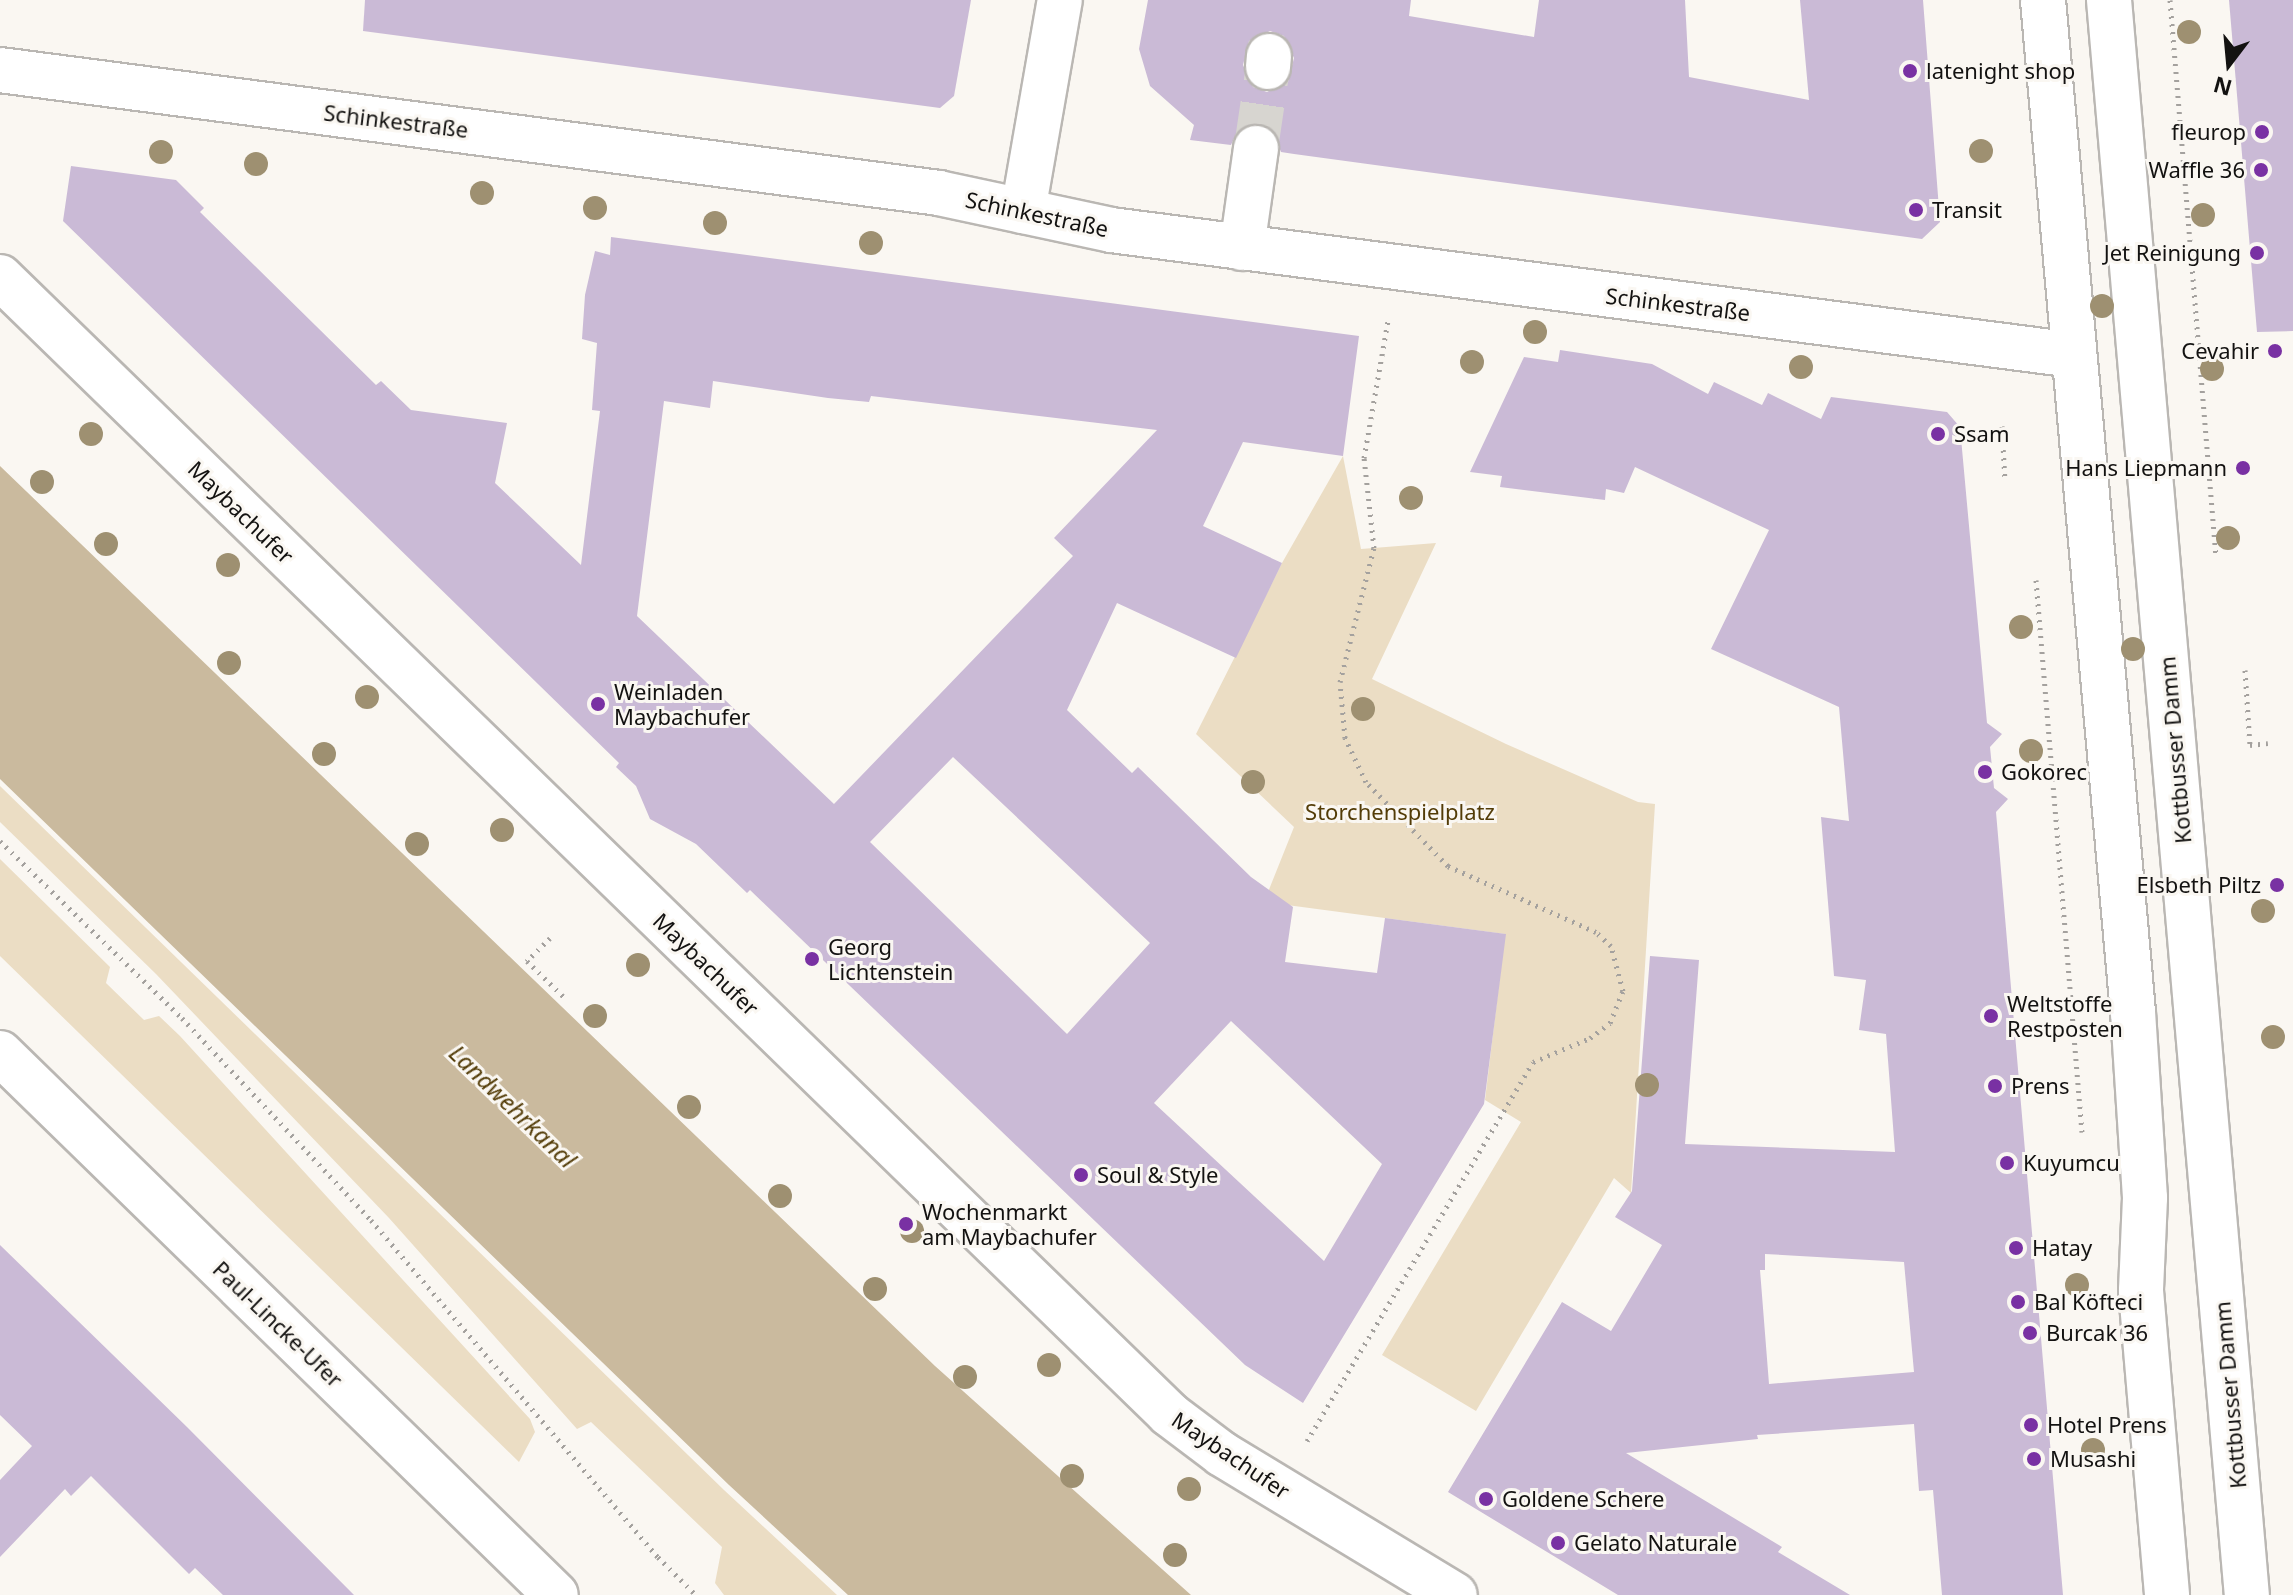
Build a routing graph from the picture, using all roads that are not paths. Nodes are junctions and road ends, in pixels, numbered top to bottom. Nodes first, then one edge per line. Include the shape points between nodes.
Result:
1 (1060, 0) edge
2 (2043, 0) edge
3 (2109, 0) edge
4 (0, 70) edge
5 (1256, 148) tunnel mouth
6 (1023, 211) junction
7 (1242, 248) junction
8 (0, 277) edge
9 (2074, 355) junction
10 (0, 1053) edge
11 (548, 1593) edge
12 (1455, 1595) edge
13 (2167, 1595) edge
14 (2247, 1595) edge

1 - 6 street
2 - 9 street
3 - 14 street, Kottbusser Damm
4 - 6 street, Schinkestraße via 939,193
5 - 7 street
6 - 7 street, Schinkestraße via 1111,230
7 - 9 street, Schinkestraße
8 - 12 street, Maybachufer via 1169,1414 1222,1454
9 - 13 street via 2133,1012 2145,1198 2141,1291
10 - 11 street, Paul-Lincke-Ufer

